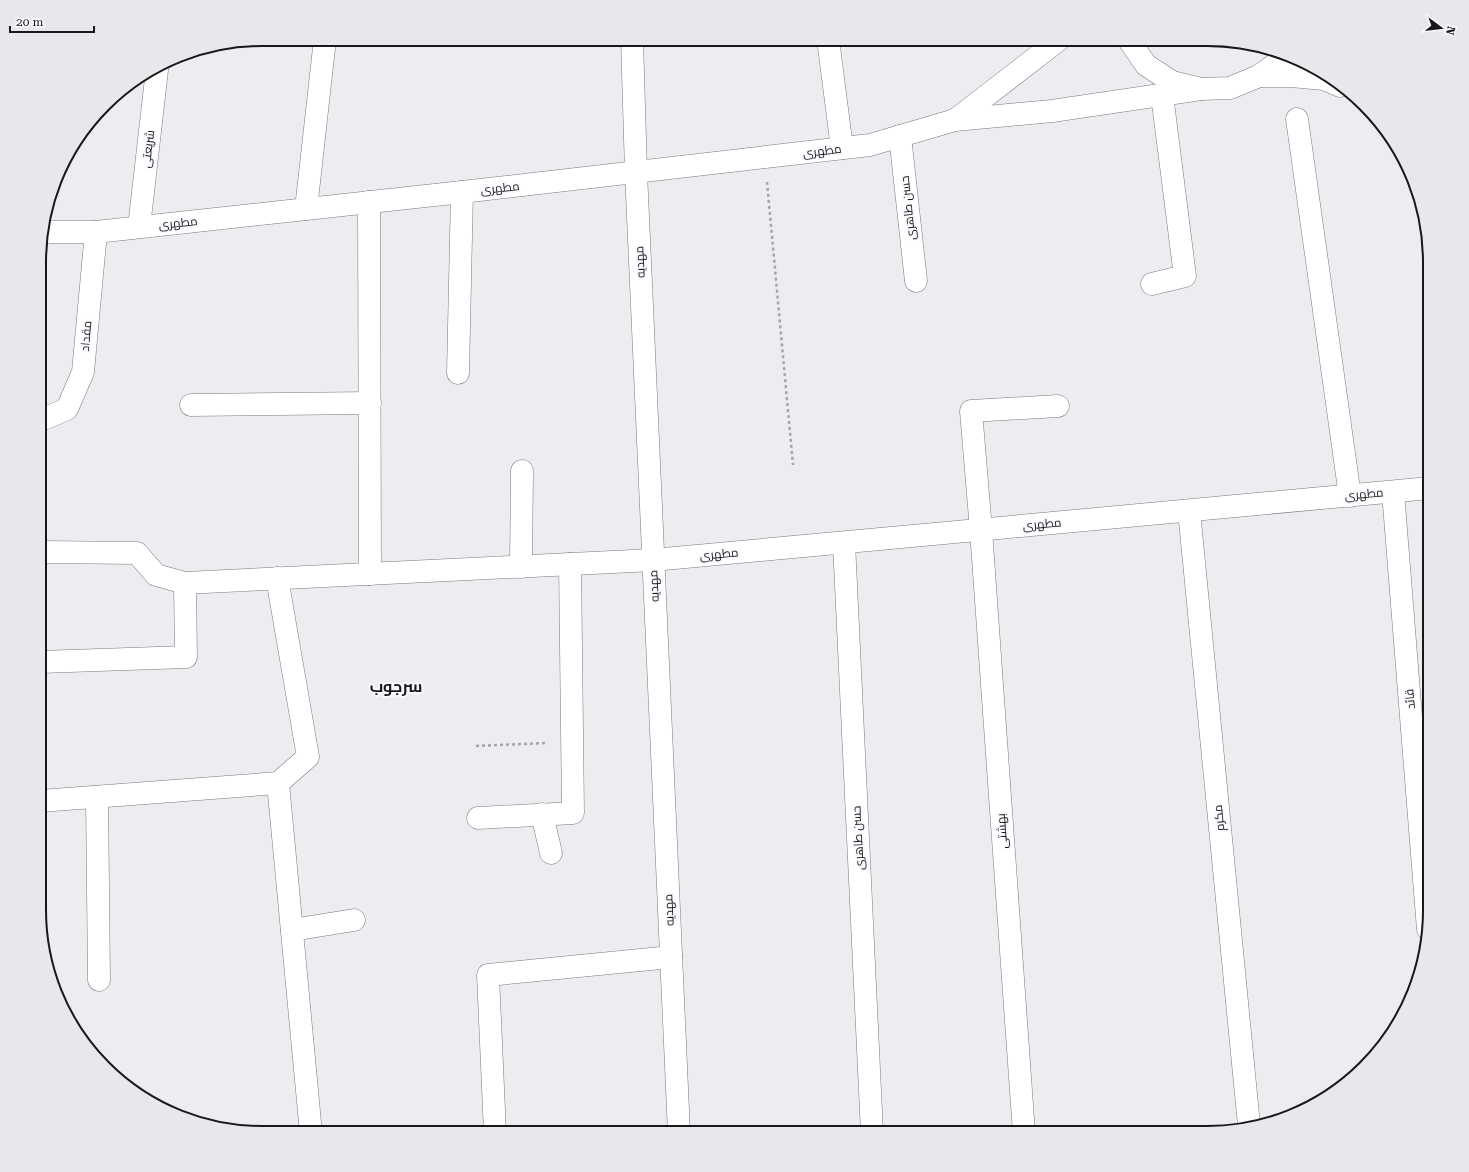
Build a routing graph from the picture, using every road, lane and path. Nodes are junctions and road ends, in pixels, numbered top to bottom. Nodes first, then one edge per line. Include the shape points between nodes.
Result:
1 (324, 46) edge
2 (632, 46) edge
3 (829, 46) edge
4 (1051, 46) edge
5 (1133, 46) edge
6 (1282, 59) edge
7 (157, 73) edge
8 (1259, 76) junction
9 (1321, 79) edge
10 (1201, 89) junction
11 (1162, 95) junction
12 (1297, 119) dead end
13 (955, 120) junction
14 (900, 136) junction
15 (842, 148) junction
16 (765, 157) junction
17 (636, 172) junction
18 (462, 192) junction
19 (369, 202) junction
20 (306, 209) junction
21 (139, 227) junction
22 (48, 232) edge
23 (96, 232) junction
24 (916, 280) dead end
25 (1152, 284) dead end
26 (458, 373) dead end
27 (370, 403) junction
28 (191, 406) dead end
29 (1058, 406) dead end
30 (46, 418) edge
31 (793, 464) dead end
32 (522, 471) dead end
33 (1423, 489) edge
34 (1393, 492) junction
35 (1350, 496) junction
36 (1189, 511) junction
37 (981, 530) junction
38 (844, 543) junction
39 (46, 552) edge
40 (653, 560) junction
41 (570, 564) junction
42 (521, 567) junction
43 (370, 574) junction
44 (277, 578) junction
45 (184, 583) junction
46 (46, 662) edge
47 (572, 742) junction
48 (476, 746) dead end
49 (278, 783) junction
50 (97, 796) junction
51 (46, 800) edge
52 (542, 814) junction
53 (478, 818) dead end
54 (550, 853) dead end
55 (1423, 867) edge
56 (354, 920) dead end
57 (292, 930) junction
58 (671, 957) junction
59 (99, 980) dead end
60 (1249, 1122) edge
61 (310, 1126) edge
62 (495, 1126) edge
63 (679, 1126) edge
64 (872, 1126) edge
65 (1024, 1126) edge

1 - 20 street
2 - 17 street, مهدیه
3 - 15 street
4 - 13 street
5 - 10 street via 1146,65 1172,82
6 - 8 street
7 - 21 street, شریعتی
8 - 9 street
8 - 10 street via 1230,88
10 - 11 street
11 - 13 street via 1052,111
11 - 25 street via 1186,276
12 - 35 street
13 - 14 street, مطهری
14 - 15 street, مطهری via 870,145
14 - 24 street, حسن طاهری
15 - 16 street, مطهری
16 - 17 street, مطهری
16 - 31 path
17 - 18 street, مطهری
17 - 40 street, مهدیه
18 - 19 street, مطهری
18 - 26 street
19 - 20 street, مطهری
19 - 27 street
20 - 21 street, مطهری
21 - 23 street, مطهری
22 - 23 street, مطهری
23 - 30 street, مقداد via 83,372 67,409
27 - 28 street
27 - 43 street
29 - 37 street, بهشتی via 972,412
32 - 42 street
33 - 34 street, مطهری
34 - 35 street, مطهری
34 - 55 street, قائد
35 - 36 street, مطهری
36 - 37 street, مطهری
36 - 60 street, مکرم
37 - 38 street, مطهری
37 - 65 street, بهشتی
38 - 40 street, مطهری
38 - 64 street, حسن طاهری
39 - 45 street, مطهری via 137,553 156,575
40 - 41 street, مطهری
40 - 58 street, مهدیه
41 - 42 street, مطهری
41 - 47 street
42 - 43 street, مطهری
43 - 44 street, مطهری
44 - 45 street, مطهری
44 - 49 street via 308,757
45 - 46 street via 186,657
47 - 48 path
47 - 52 street via 573,813
49 - 50 street
49 - 57 street
50 - 51 street
50 - 59 street
52 - 53 street
52 - 54 street
56 - 57 street
57 - 61 street
58 - 62 street via 488,975
58 - 63 street, مهدیه

